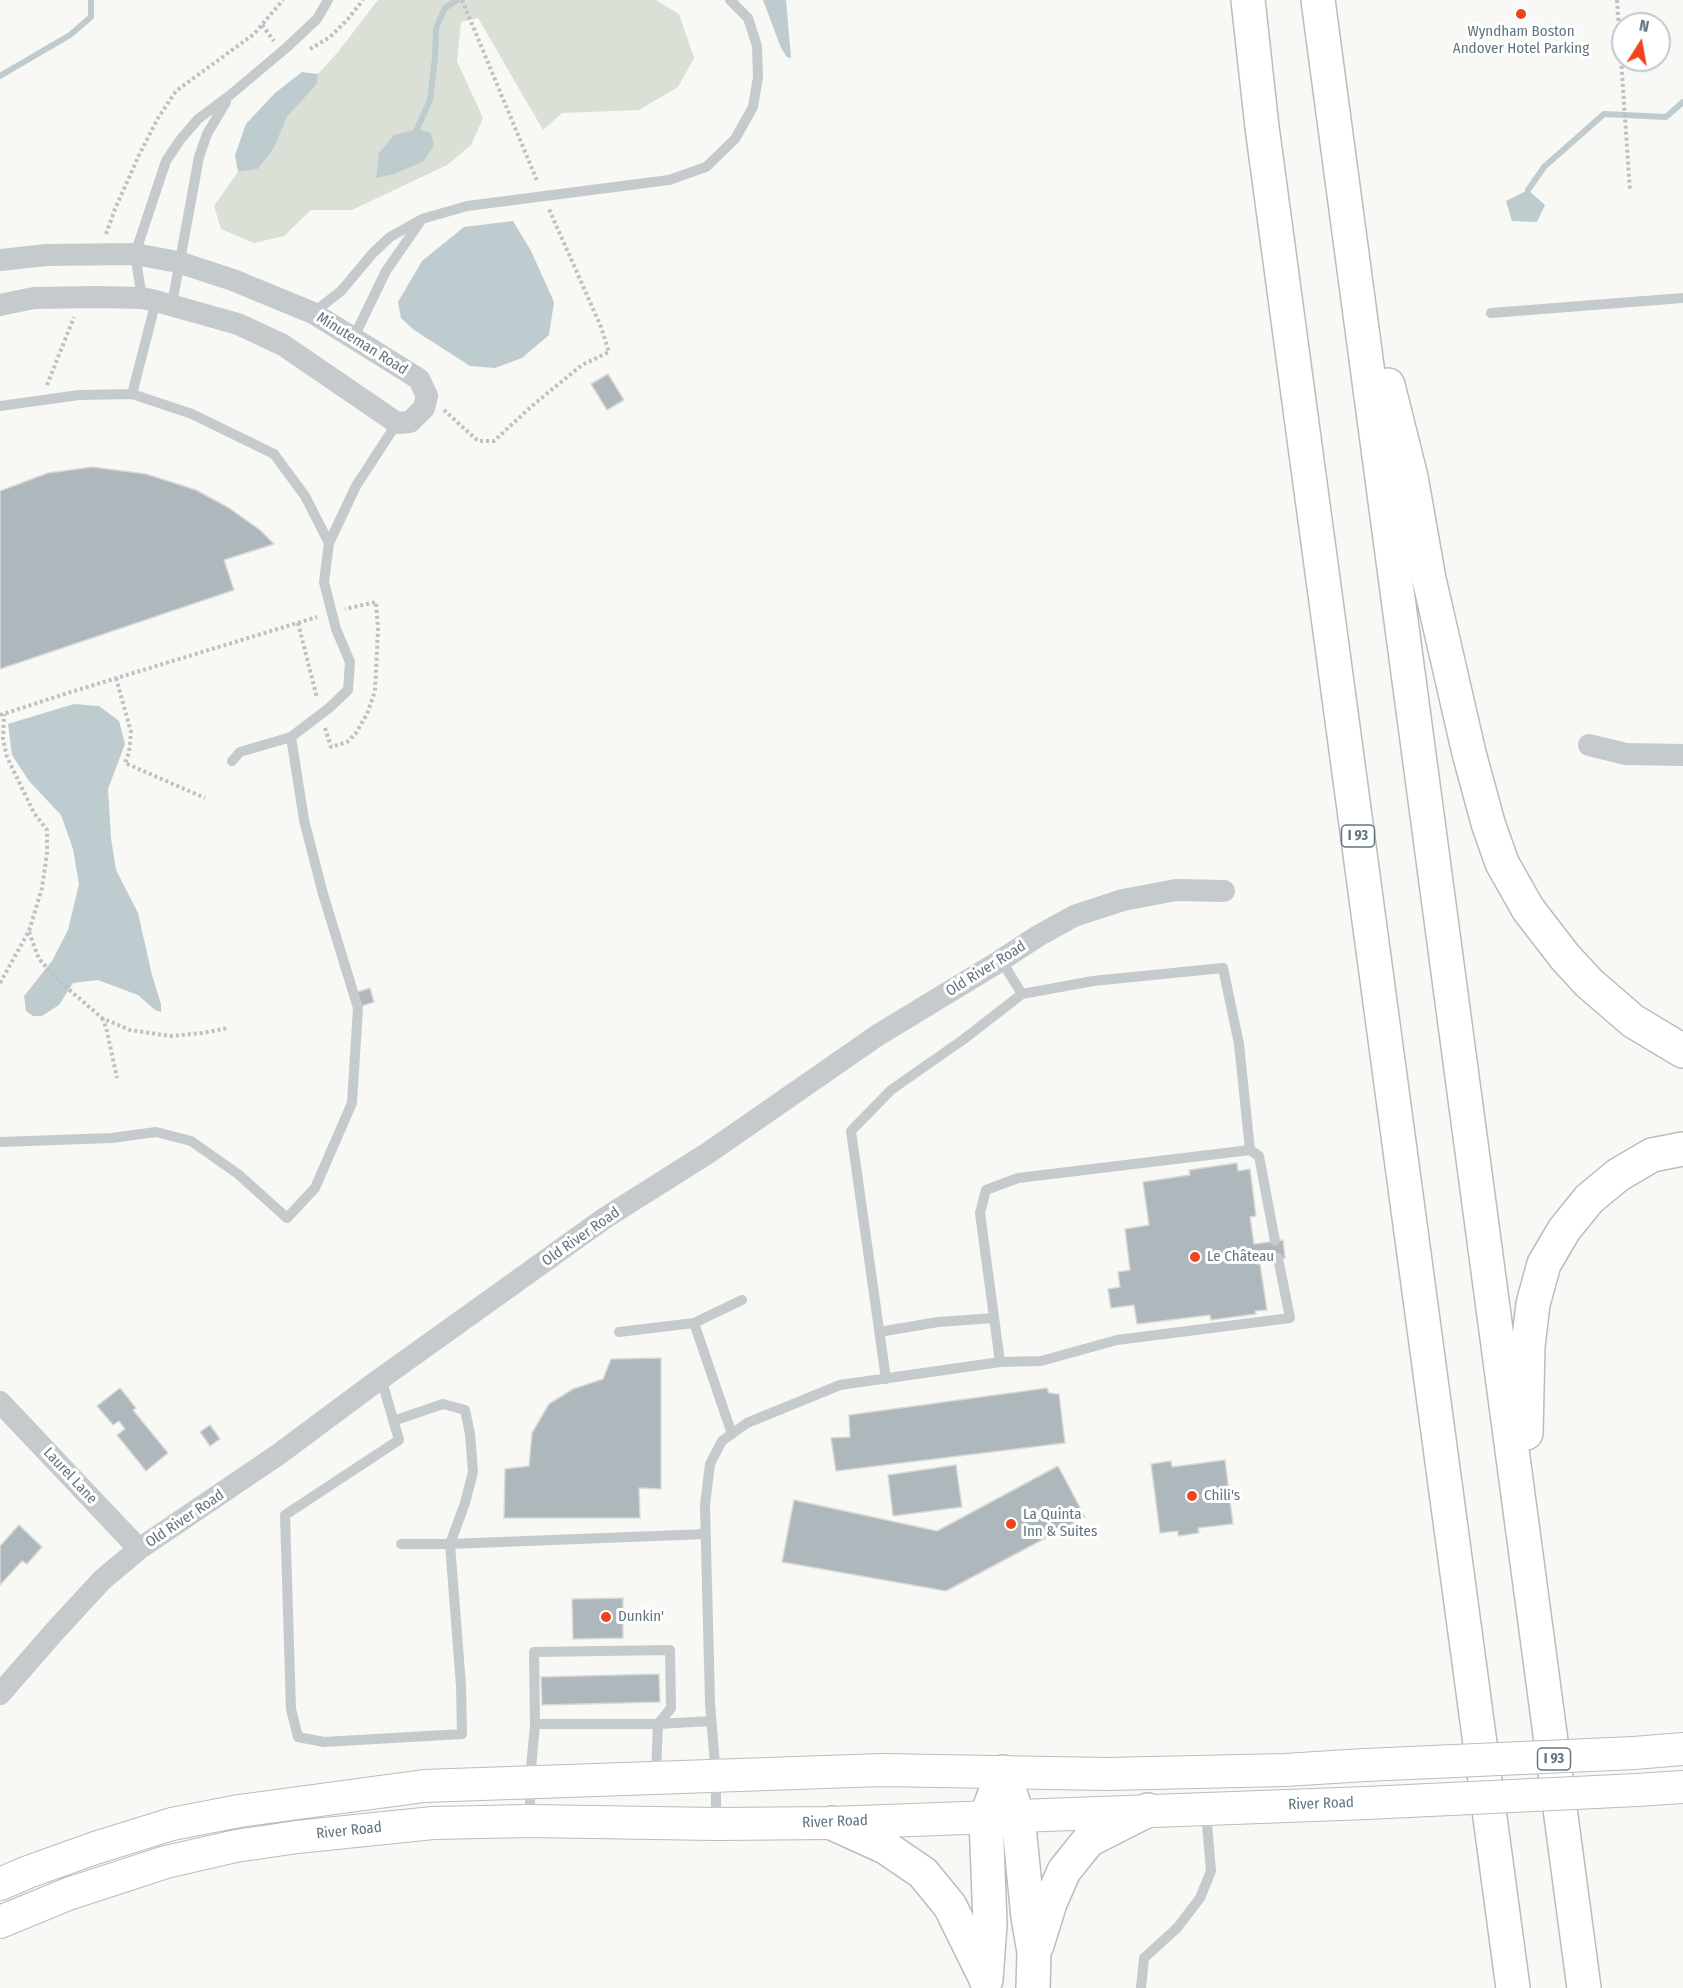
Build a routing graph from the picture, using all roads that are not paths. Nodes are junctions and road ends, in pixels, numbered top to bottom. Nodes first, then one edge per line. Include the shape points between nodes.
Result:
1 (328, 0) edge
2 (730, 0) edge
3 (1248, 0) edge
4 (1318, 0) edge
5 (229, 96) junction
6 (422, 219) junction
7 (1348, 227) junction
8 (135, 254) junction
9 (0, 260) edge
10 (178, 262) junction
11 (1683, 298) edge
12 (157, 301) junction
13 (0, 305) edge
14 (313, 313) junction
15 (1491, 314) dead end
16 (353, 339) junction
17 (132, 394) junction
18 (0, 406) edge
19 (397, 423) junction
20 (328, 543) junction
21 (291, 737) junction
22 (1589, 745) dead end
23 (1683, 755) edge
24 (232, 761) dead end
25 (1224, 891) dead end
26 (1001, 960) junction
27 (1022, 994) junction
28 (1683, 1051) edge
29 (0, 1142) edge
30 (1683, 1149) edge
31 (1250, 1150) junction
32 (1275, 1241) dead end
33 (1278, 1258) dead end
34 (742, 1300) dead end
35 (993, 1318) junction
36 (694, 1323) junction
37 (619, 1332) dead end
38 (879, 1332) junction
39 (1000, 1362) junction
40 (381, 1378) junction
41 (886, 1379) junction
42 (0, 1402) edge
43 (393, 1421) junction
44 (732, 1434) junction
45 (1524, 1531) junction
46 (706, 1534) junction
47 (401, 1544) dead end
48 (450, 1544) junction
49 (139, 1549) junction
50 (0, 1694) edge
51 (711, 1721) junction
52 (536, 1724) junction
53 (658, 1724) junction
54 (1683, 1749) edge
55 (1003, 1772) junction
56 (716, 1777) junction
57 (656, 1779) junction
58 (530, 1780) junction
59 (1683, 1787) edge
60 (1205, 1809) junction
61 (1148, 1810) junction
62 (1002, 1816) junction
63 (530, 1821) junction
64 (832, 1823) junction
65 (716, 1824) junction
66 (0, 1884) edge
67 (1501, 1895) junction
68 (0, 1922) edge
69 (1034, 1952) junction
70 (986, 1982) edge
71 (1033, 1988) edge
72 (1141, 1988) edge
73 (1503, 1988) edge
74 (1513, 1988) edge
75 (1584, 1988) edge

1 - 5 lane via 317,19
2 - 6 lane via 748,18 757,46 758,77 753,107 735,139 706,167 669,180 467,206
3 - 67 highway, I 93
4 - 7 highway, I 93
5 - 8 lane via 198,119 166,160
5 - 10 lane via 199,157
6 - 14 lane via 390,237 341,291
6 - 16 lane via 386,271
7 - 28 highway via 1411,477 1429,579 1469,753 1502,863 1528,909 1588,983 1633,1021
7 - 45 highway, I 93
8 - 9 street, Minuteman Road
8 - 10 street, Minuteman Road
8 - 12 lane
10 - 12 lane
10 - 14 street, Minuteman Road
11 - 15 lane
12 - 13 street via 34,298
12 - 17 lane
12 - 19 street via 237,324 282,345
14 - 16 street, Minuteman Road
16 - 19 street, Minuteman Road via 419,379 428,396 424,408 410,422
17 - 18 lane via 79,395
17 - 20 lane via 192,414 274,454 305,496
19 - 20 lane via 356,486
20 - 21 lane via 324,582 336,629 350,662 348,690
21 - 24 lane via 240,752
21 - 29 lane via 304,820 358,1008 352,1103 315,1188 287,1218 238,1174 191,1141 156,1132 112,1138
22 - 23 street via 1626,754
25 - 26 street, Old River Road via 1176,890 1124,900 1074,916
26 - 27 lane
26 - 40 street, Old River Road via 878,1035 708,1153 605,1218
27 - 31 lane via 1093,981 1223,968 1239,1044
27 - 38 lane via 891,1090 851,1131
30 - 45 highway via 1652,1155 1618,1174 1589,1199 1544,1264 1533,1304 1528,1346
31 - 32 lane via 1259,1156
31 - 35 lane via 1018,1178 986,1190 980,1213
33 - 39 lane via 1290,1318 1117,1340 1041,1361
34 - 36 lane
35 - 38 lane
35 - 39 lane
36 - 37 lane
36 - 44 lane
38 - 41 lane
39 - 41 lane
40 - 43 lane
40 - 49 street, Old River Road via 279,1455
41 - 44 lane via 840,1385 747,1423
42 - 49 street, Laurel Lane
43 - 48 lane via 443,1404 465,1410 473,1472
43 - 48 lane via 399,1440 285,1515 291,1709 298,1737 324,1742 462,1734
44 - 46 lane via 722,1441 710,1464
45 - 75 highway, I 93
46 - 48 lane
46 - 51 lane
47 - 48 lane
49 - 50 street, Old River Road via 102,1580
51 - 53 lane
51 - 56 lane
52 - 53 lane
52 - 53 lane via 534,1652 670,1650 671,1708
52 - 58 lane
53 - 57 lane
54 - 55 main road, bridge via 1285,1770
55 - 56 main road via 882,1770
55 - 62 highway
56 - 57 main road
56 - 65 lane
57 - 58 main road
58 - 63 lane
58 - 66 main road via 424,1785 239,1810 172,1824 106,1844
59 - 60 main road, River Road, bridge
60 - 61 main road, River Road
60 - 72 lane via 1211,1871 1200,1898 1177,1928 1144,1958
61 - 62 main road, River Road
61 - 69 highway via 1089,1840 1064,1871
62 - 64 main road, River Road
62 - 69 highway
62 - 70 highway
63 - 65 main road, River Road
63 - 68 main road, River Road via 433,1823 236,1846 166,1862 68,1894
64 - 65 main road, River Road
64 - 70 highway via 885,1847 923,1873 950,1906
67 - 73 highway
67 - 74 highway, I 93
69 - 71 highway

